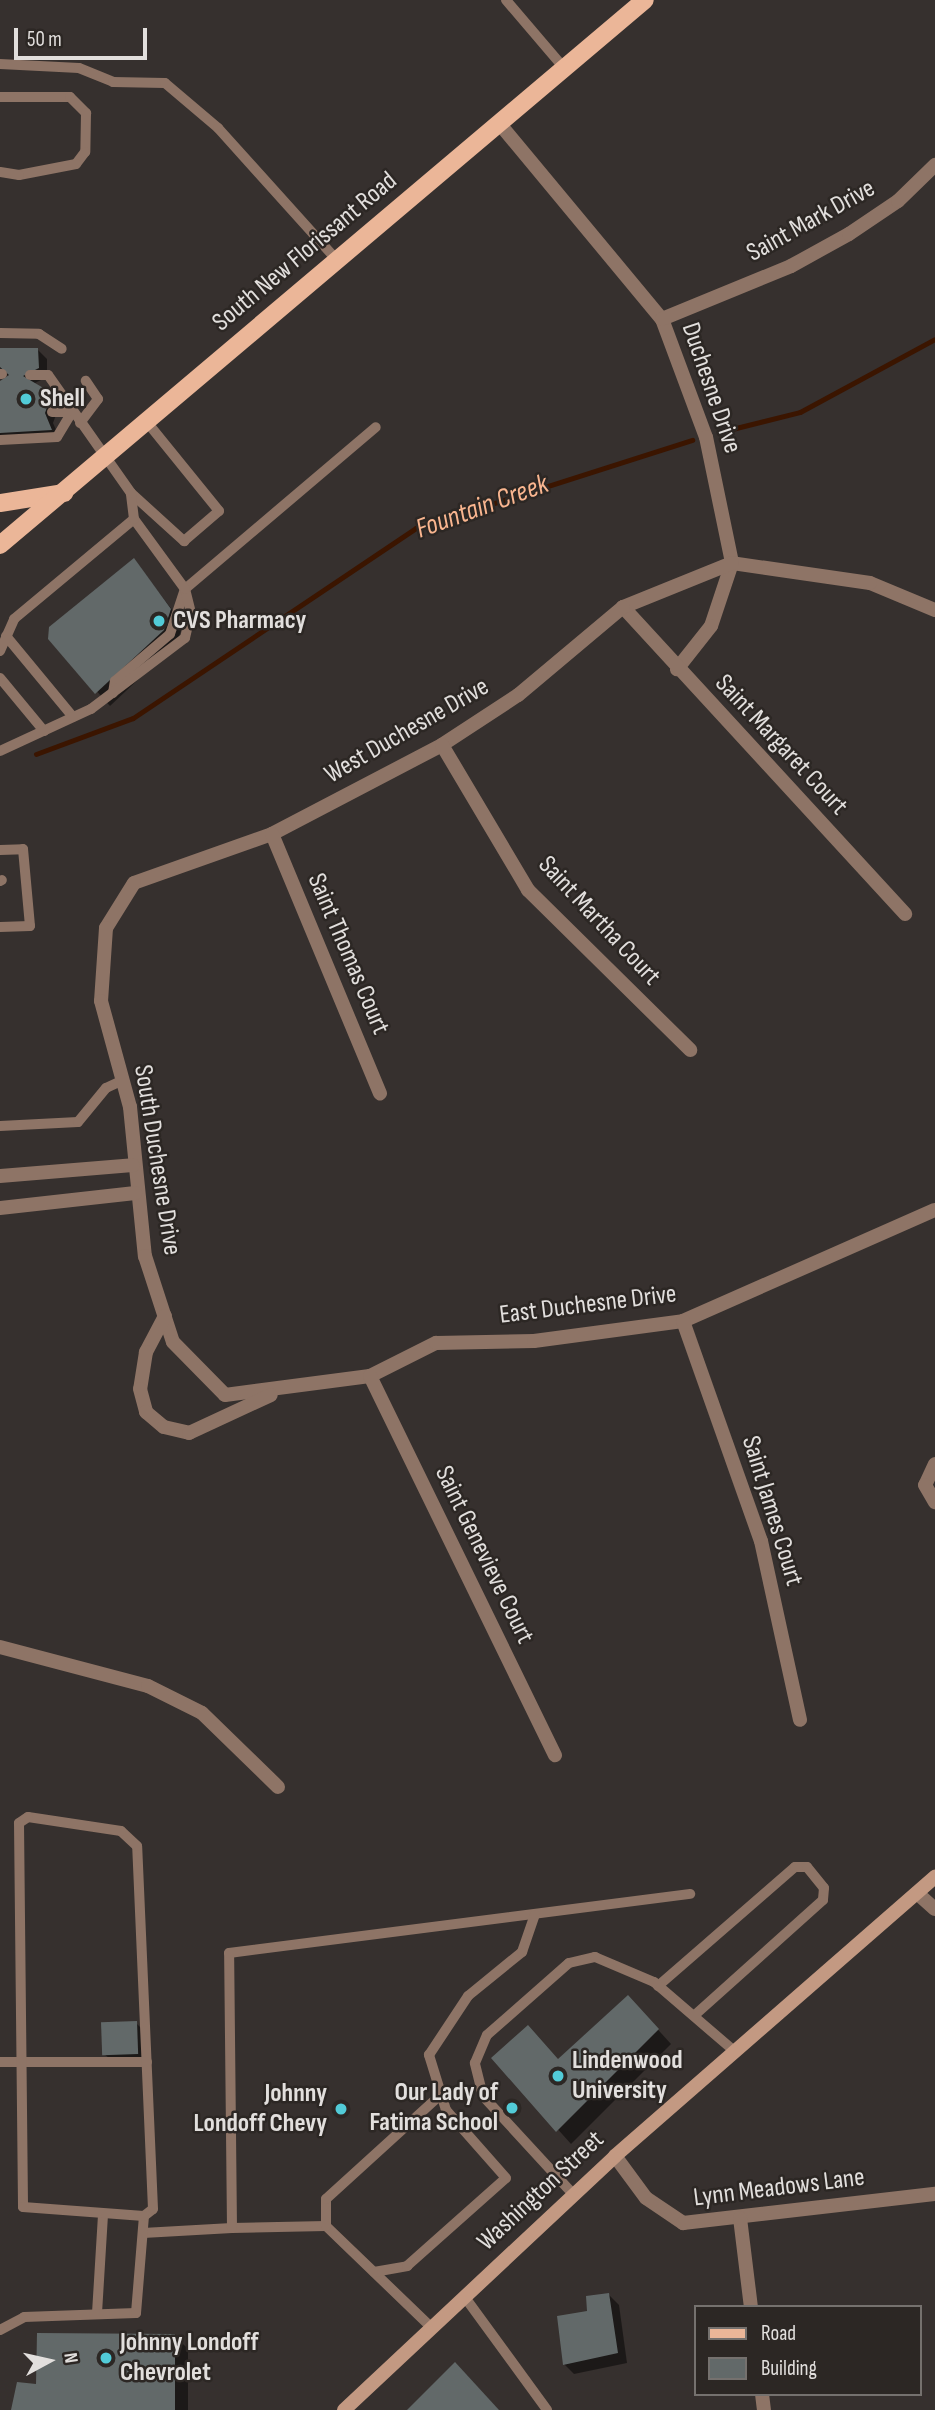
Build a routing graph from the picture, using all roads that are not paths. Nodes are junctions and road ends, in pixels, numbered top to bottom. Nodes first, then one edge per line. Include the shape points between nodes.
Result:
1 (506, 0) edge
2 (645, 0) edge
3 (0, 64) edge
4 (564, 68) junction
5 (0, 97) edge
6 (499, 123) junction
7 (935, 165) edge
8 (0, 172) edge
9 (337, 260) junction
10 (662, 319) junction
11 (0, 333) edge
12 (62, 349) dead end
13 (30, 374) dead end
14 (86, 381) dead end
15 (52, 412) dead end
16 (72, 412) junction
17 (146, 421) junction
18 (80, 423) junction
19 (376, 427) dead end
20 (0, 440) edge
21 (104, 456) junction
22 (64, 493) junction
23 (131, 493) junction
24 (0, 503) edge
25 (134, 519) junction
26 (0, 545) edge
27 (732, 563) junction
28 (185, 589) junction
29 (623, 607) junction
30 (935, 610) edge
31 (6, 636) junction
32 (0, 651) edge
33 (677, 668) junction
34 (0, 678) edge
35 (113, 693) junction
36 (73, 717) junction
37 (44, 731) junction
38 (442, 745) junction
39 (0, 751) edge
40 (272, 834) junction
41 (0, 850) edge
42 (905, 914) dead end
43 (0, 927) edge
44 (106, 928) joint
45 (690, 1050) dead end
46 (123, 1080) junction
47 (380, 1093) dead end
48 (0, 1126) edge
49 (133, 1165) junction
50 (0, 1176) edge
51 (135, 1193) junction
52 (0, 1208) edge
53 (935, 1210) edge
54 (165, 1316) junction
55 (683, 1321) junction
56 (369, 1377) junction
57 (275, 1393) junction
58 (935, 1464) edge
59 (935, 1502) edge
60 (0, 1647) edge
61 (800, 1720) dead end
62 (555, 1755) dead end
63 (278, 1787) dead end
64 (935, 1877) edge
65 (917, 1893) junction
66 (690, 1894) dead end
67 (935, 1909) edge
68 (535, 1915) junction
69 (658, 1986) junction
70 (695, 2015) junction
71 (733, 2050) junction
72 (0, 2062) edge
73 (147, 2062) junction
74 (25, 2063) junction
75 (438, 2097) junction
76 (615, 2156) junction
77 (573, 2194) junction
78 (935, 2194) edge
79 (103, 2214) junction
80 (144, 2217) junction
81 (740, 2218) junction
82 (326, 2226) junction
83 (232, 2228) junction
84 (142, 2233) junction
85 (374, 2272) junction
86 (464, 2296) junction
87 (751, 2305) edge
88 (97, 2313) junction
89 (430, 2326) junction
90 (0, 2330) edge
91 (344, 2410) edge
92 (547, 2410) edge

1 - 4 lane
2 - 4 main road, South New Florissant Road
3 - 9 lane via 79,68 113,82 165,83 218,128
4 - 6 main road, South New Florissant Road
5 - 8 lane via 70,97 86,113 85,152 76,164 19,175
6 - 9 main road, South New Florissant Road
6 - 10 street, Duchesne Drive
7 - 10 street, Saint Mark Drive via 898,201 849,234 790,267
9 - 17 main road, South New Florissant Road
10 - 27 street, Duchesne Drive via 706,437
11 - 12 lane via 39,334
13 - 16 lane via 48,375
14 - 18 lane via 97,399
15 - 16 lane
16 - 18 lane
16 - 20 lane via 57,437
17 - 21 main road, South New Florissant Road
17 - 23 lane via 219,511 184,541
18 - 21 lane
19 - 28 lane
21 - 22 main road, South New Florissant Road
21 - 23 lane
22 - 24 main road
22 - 26 main road, South New Florissant Road
23 - 25 lane
25 - 28 lane
25 - 31 lane via 14,619
27 - 29 street, West Duchesne Drive
27 - 30 street via 870,583
27 - 33 street via 711,626
28 - 35 lane via 170,634 116,681
28 - 35 lane via 191,613 185,638
29 - 33 street, Saint Margaret Court
29 - 38 street, West Duchesne Drive via 518,695
31 - 32 lane
31 - 36 lane
33 - 42 street, Saint Margaret Court
34 - 37 lane
35 - 36 lane
36 - 37 lane
37 - 39 lane
38 - 40 street, West Duchesne Drive
38 - 45 street, Saint Martha Court via 528,890
40 - 44 street, West Duchesne Drive via 134,883
40 - 47 street, Saint Thomas Court
41 - 43 lane via 23,849 30,926
44 - 46 street, South Duchesne Drive via 101,1001
46 - 48 lane via 106,1088 78,1122
46 - 49 street, South Duchesne Drive
49 - 50 street
49 - 51 street, South Duchesne Drive
51 - 52 street
51 - 54 street, South Duchesne Drive via 145,1256
53 - 55 street, East Duchesne Drive
54 - 57 street, South Duchesne Drive via 173,1342 225,1395
54 - 57 street via 146,1352 140,1389 146,1412 164,1427 189,1433
55 - 56 street, East Duchesne Drive via 534,1341 436,1343
55 - 61 street, Saint James Court via 761,1541
56 - 57 street, East Duchesne Drive
56 - 62 street, Saint Genevieve Court
58 - 59 street via 925,1485
60 - 63 street via 148,1686 202,1713
64 - 65 main road, Washington Street
65 - 67 street
65 - 71 main road, Washington Street
66 - 68 lane
68 - 75 lane via 522,1952 468,1996 442,2028 429,2054
68 - 83 lane via 229,1953
69 - 70 lane
69 - 70 lane via 795,1867 807,1867 824,1888 823,1900
69 - 77 lane via 611,1959 583,1958 487,2035 478,2049 477,2082 483,2096
70 - 71 lane
71 - 76 main road, Washington Street
72 - 74 lane
73 - 74 lane
73 - 74 lane via 137,1846 121,1830 28,1817 19,1823
73 - 80 lane via 153,2209
74 - 79 lane via 23,2207
75 - 82 lane via 326,2199
75 - 85 lane via 506,2178 407,2266
76 - 77 main road, Washington Street
76 - 81 street, Lynn Meadows Lane via 669,2218 696,2224
77 - 86 main road, Washington Street
78 - 81 street, Lynn Meadows Lane
79 - 80 lane
79 - 88 lane
80 - 84 lane
81 - 87 street
82 - 83 lane
82 - 85 lane
83 - 84 lane
84 - 88 lane via 136,2313
85 - 89 lane
86 - 89 main road, Washington Street
86 - 92 lane
88 - 90 lane via 24,2317
89 - 91 main road, Washington Street

